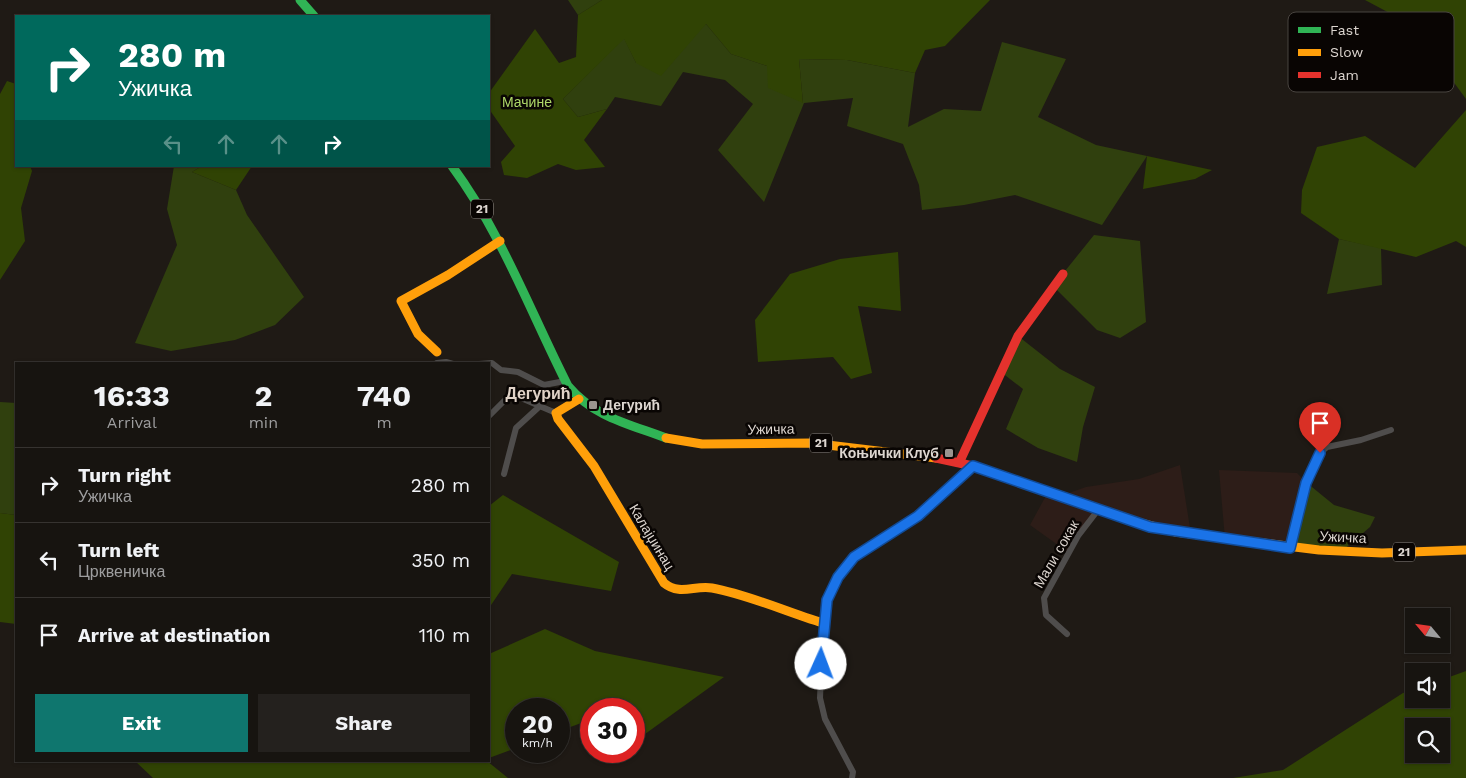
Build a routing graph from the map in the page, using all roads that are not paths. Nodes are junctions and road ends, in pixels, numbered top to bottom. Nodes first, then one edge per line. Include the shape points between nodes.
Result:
1 (300, 0) edge
2 (313, 15) edge
3 (453, 167) edge
4 (500, 240) junction
5 (1063, 274) dead end
6 (437, 352) dead end
7 (490, 363) edge
8 (565, 381) junction
9 (579, 400) junction
10 (540, 406) junction
11 (556, 413) junction
12 (490, 415) edge
13 (1391, 430) dead end
14 (959, 463) junction
15 (973, 466) junction
16 (504, 474) dead end
17 (1098, 510) junction
18 (1290, 548) junction
19 (1466, 550) edge
20 (824, 623) junction
21 (1067, 634) dead end
22 (852, 778) edge

1 - 2 main road
3 - 4 main road, Ужичка / 21
4 - 6 main road via 448,275 401,301 418,334
4 - 8 main road, Ужичка / 21
5 - 14 main road via 1018,336
7 - 8 street via 544,385
8 - 9 main road, Ужичка / 21
9 - 11 main road
9 - 14 main road, Ужичка / 21 via 612,419 683,441 710,444 810,442 918,454
10 - 11 street
10 - 12 street via 514,395
10 - 16 street via 516,428
11 - 20 main road, Калајџинац via 631,526 656,574 670,588 685,591 696,587 710,588
13 - 18 street via 1327,447 1320,453 1306,483
14 - 15 main road, Ужичка / 21
15 - 17 main road, Ужичка / 21
15 - 20 street via 918,516 854,557 838,577 827,600
17 - 18 main road, Ужичка / 21 via 1175,532
17 - 21 street, Мали сокак via 1078,536 1044,598 1046,615
18 - 19 main road, Ужичка / 21 via 1369,553
20 - 22 street via 820,698 825,720 853,772

